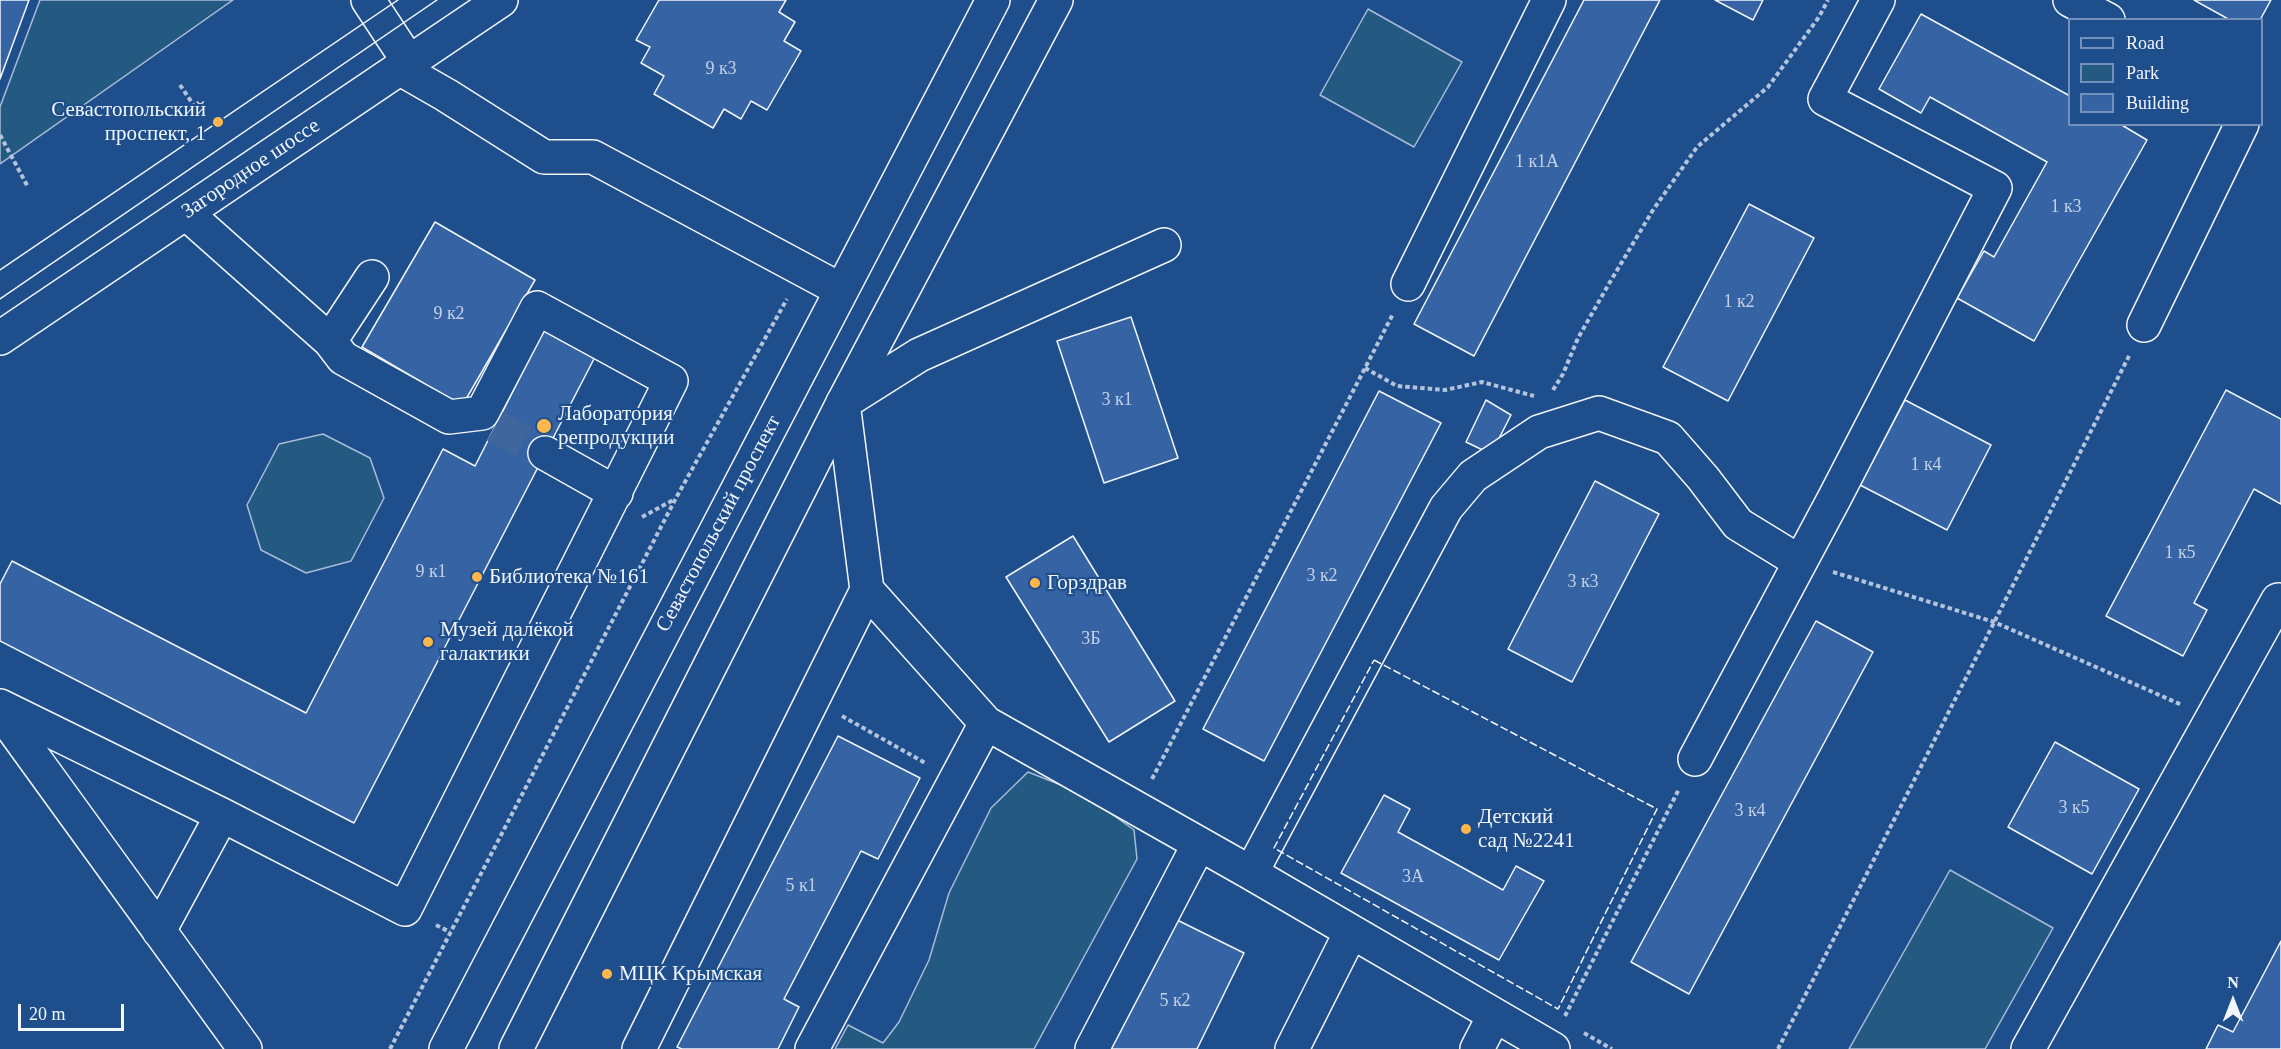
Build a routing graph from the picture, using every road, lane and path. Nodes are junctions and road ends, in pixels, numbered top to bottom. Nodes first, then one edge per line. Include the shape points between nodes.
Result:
1 (368, 0) edge
2 (501, 0) edge
3 (993, 0) edge
4 (1056, 0) edge
5 (1828, 0) edge
6 (1878, 0) edge
7 (2070, 0) edge
8 (1543, 4) edge
9 (2104, 18) edge
10 (404, 65) junction
11 (180, 85) dead end
12 (201, 116) dead end
13 (2241, 126) edge
14 (0, 135) edge
15 (28, 187) dead end
16 (186, 213) junction
17 (1164, 245) dead end
18 (804, 270) junction
19 (372, 277) dead end
20 (1408, 284) joint
21 (841, 290) junction
22 (2144, 325) joint
23 (0, 338) edge
24 (330, 341) junction
25 (1365, 368) junction
26 (1551, 392) dead end
27 (843, 403) junction
28 (1583, 418) junction
29 (545, 453) tunnel mouth
30 (616, 493) junction
31 (1800, 562) junction
32 (867, 590) junction
33 (2281, 602) edge
34 (1994, 622) junction
35 (813, 699) junction
36 (0, 706) edge
37 (0, 711) edge
38 (2213, 718) junction
39 (986, 723) junction
40 (1695, 759) joint
41 (956, 780) junction
42 (1137, 808) junction
43 (222, 815) junction
44 (1199, 844) junction
45 (1251, 873) junction
46 (159, 931) junction
47 (1351, 932) junction
48 (1494, 1016) junction
49 (1558, 1035) edge
50 (245, 1049) edge
51 (390, 1049) edge
52 (446, 1049) edge
53 (516, 1049) edge
54 (639, 1049) edge
55 (812, 1049) edge
56 (1092, 1049) edge
57 (1292, 1049) edge
58 (1477, 1049) edge
59 (1778, 1049) edge
60 (2028, 1049) edge

1 - 10 main road
2 - 10 main road, Загородное шоссе
3 - 21 main road, Севастопольский проспект
4 - 27 main road
5 - 26 path via 1768,87 1697,147 1610,282
6 - 31 main road via 1825,99 1995,188
7 - 9 main road
8 - 20 main road
10 - 16 main road, Загородное шоссе
10 - 18 main road via 544,157 593,157
11 - 12 path
13 - 22 main road
14 - 15 path
16 - 23 main road, Загородное шоссе
16 - 24 main road
17 - 27 main road via 920,355
18 - 21 main road
18 - 51 path via 676,498
19 - 24 main road
20 - 25 path
21 - 52 main road, Севастопольский проспект
22 - 34 path
24 - 30 main road via 343,358 449,417 488,420 537,308 670,381
25 - 28 path via 1397,386 1445,390 1482,382 1527,394
25 - 42 path
27 - 32 main road
27 - 53 main road
28 - 31 main road via 1599,413 1668,438 1737,524
28 - 45 main road via 1539,432 1473,476 1446,508
29 - 30 main road
30 - 43 main road via 405,909
31 - 34 path
31 - 40 main road
32 - 35 main road
32 - 39 main road
33 - 38 main road via 2278,600
34 - 38 path
34 - 59 path
35 - 41 path
35 - 54 main road
36 - 43 main road
37 - 46 main road
38 - 60 main road
39 - 41 main road
39 - 42 main road
40 - 49 path
41 - 55 main road
42 - 44 main road
43 - 46 main road
44 - 45 main road
44 - 56 main road
45 - 47 main road
46 - 50 main road
47 - 48 main road
47 - 57 main road
48 - 49 main road
48 - 58 main road

